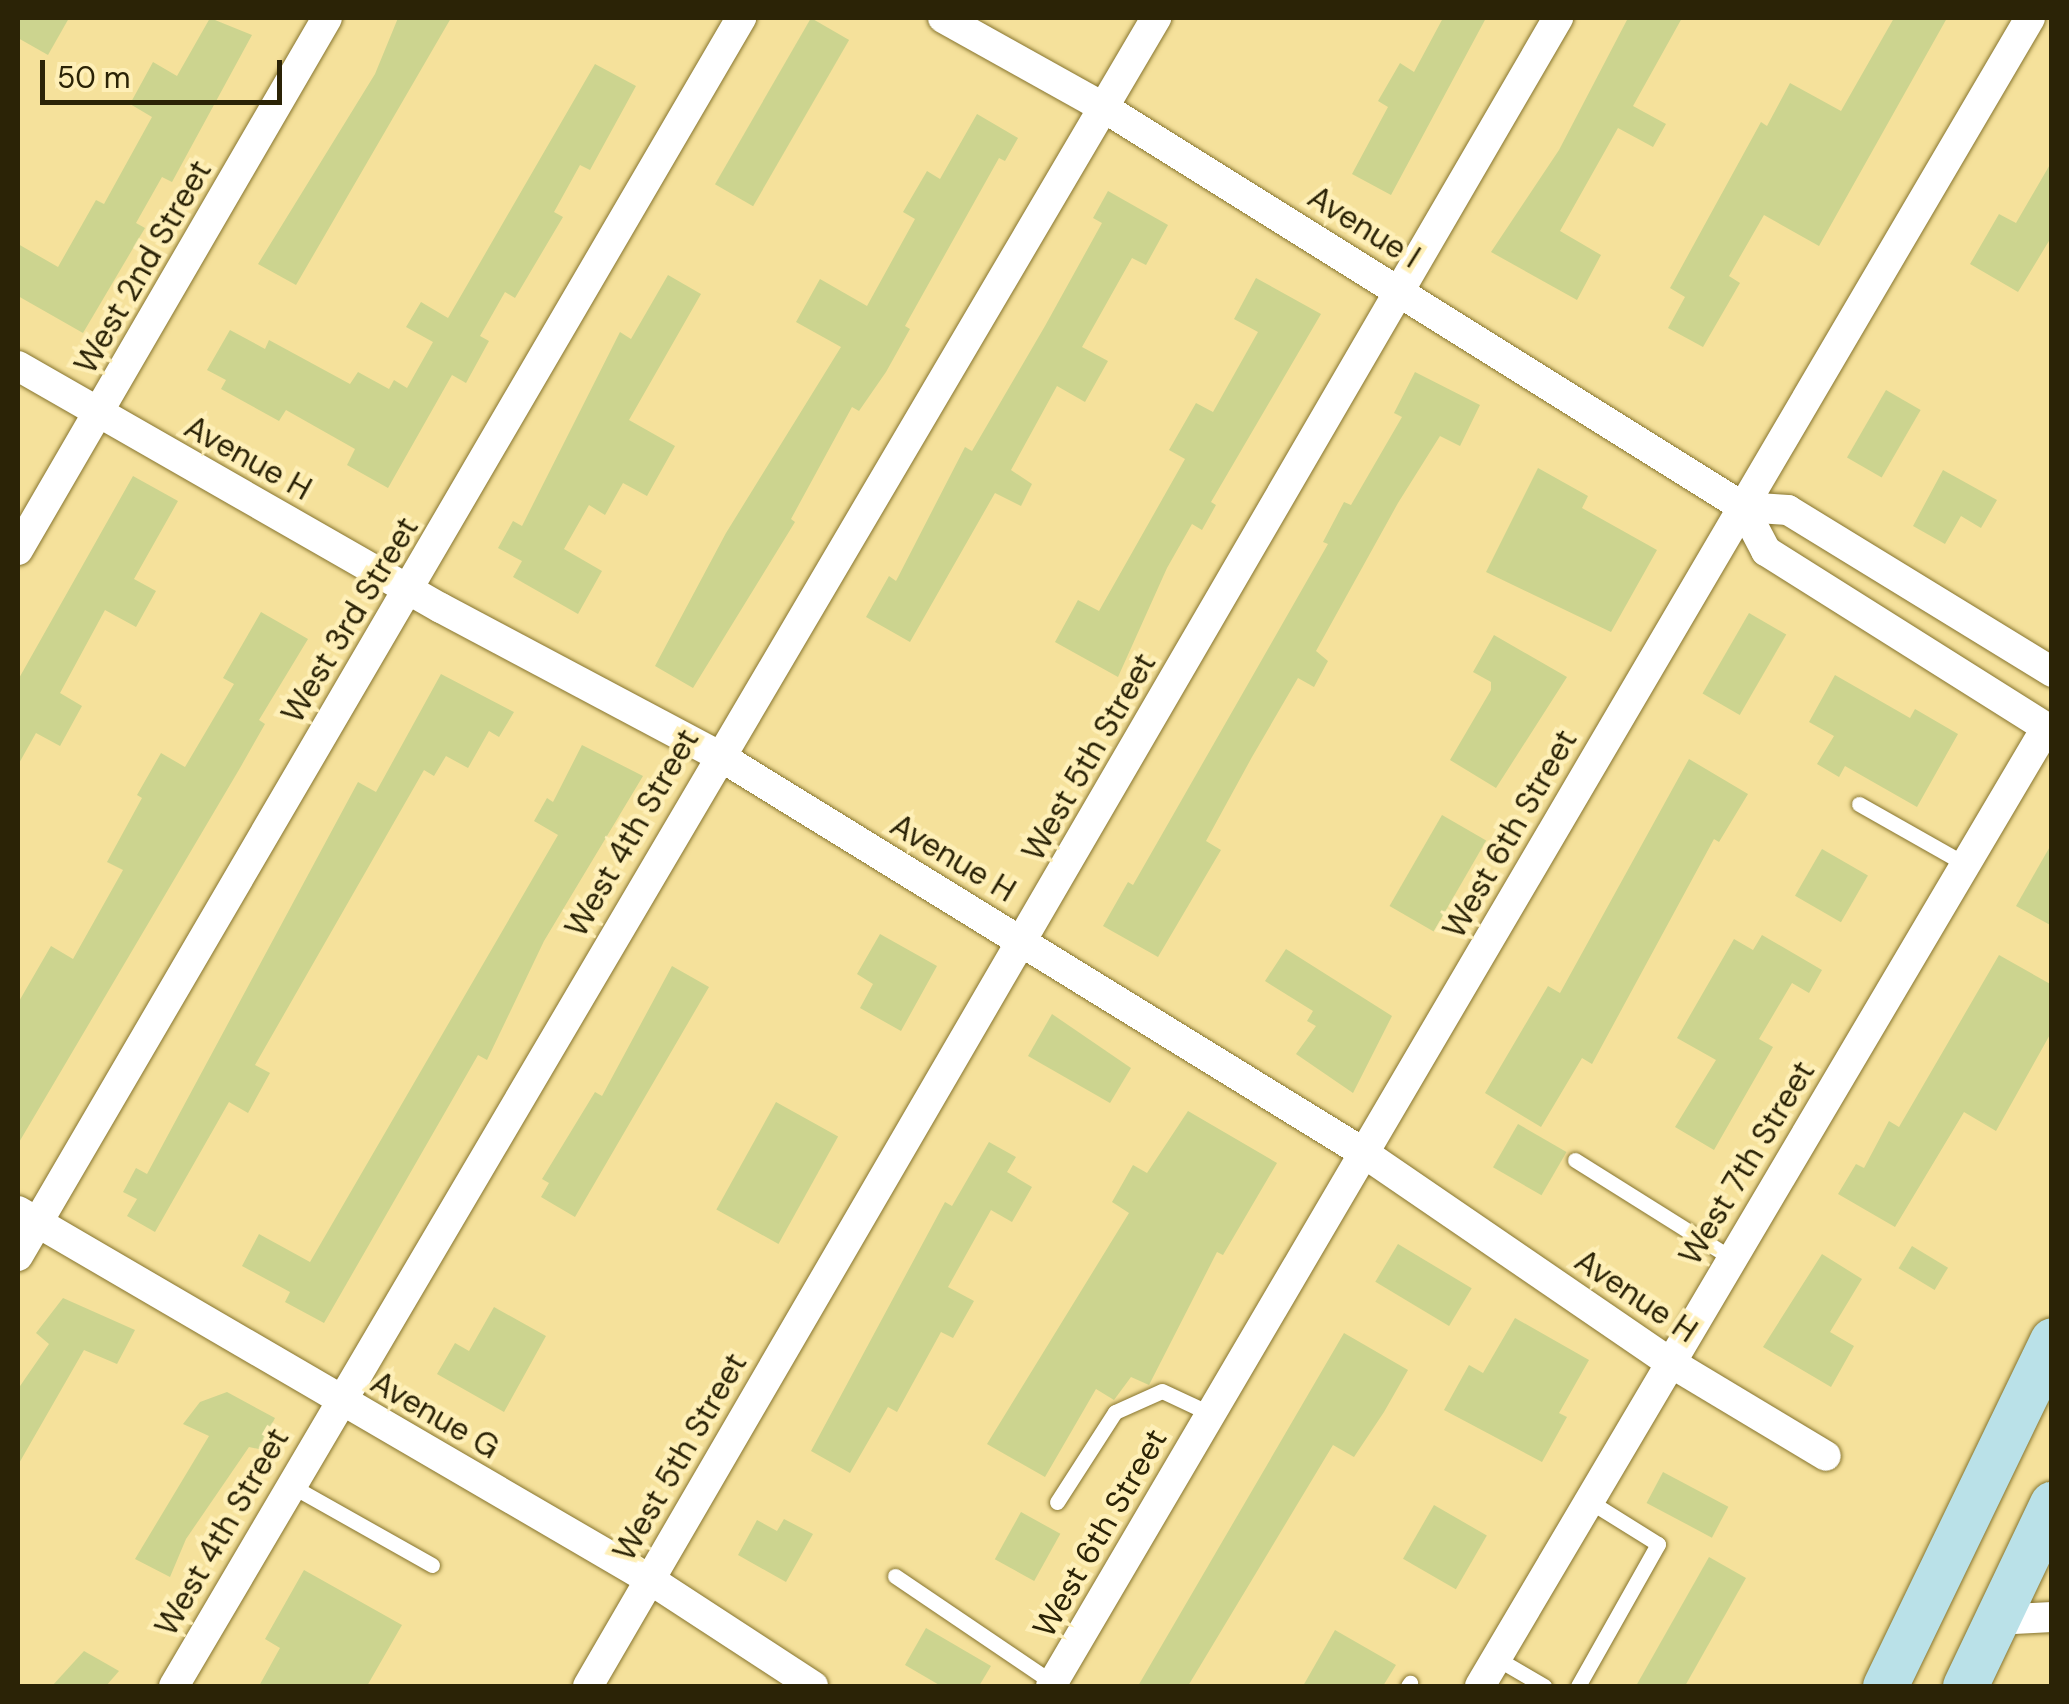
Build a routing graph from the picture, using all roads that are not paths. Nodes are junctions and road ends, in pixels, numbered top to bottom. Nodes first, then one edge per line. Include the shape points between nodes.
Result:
1 (327, 18) edge
2 (741, 18) edge
3 (942, 18) edge
4 (1156, 18) edge
5 (1558, 18) edge
6 (2030, 18) edge
7 (1103, 107) junction
8 (1400, 289) junction
9 (18, 366) edge
10 (98, 414) junction
11 (1743, 506) junction
12 (18, 550) edge
13 (411, 588) junction
14 (2052, 672) edge
15 (2049, 730) edge
16 (718, 756) junction
17 (1859, 804) dead end
18 (1965, 864) junction
19 (1023, 940) junction
20 (1364, 1153) junction
21 (1575, 1160) dead end
22 (28, 1217) edge
23 (18, 1256) edge
24 (1732, 1258) junction
25 (2052, 1340) edge
26 (1668, 1360) junction
27 (2030, 1382) junction
28 (339, 1400) junction
29 (1211, 1414) junction
30 (1826, 1456) dead end
31 (290, 1486) junction
32 (1588, 1501) junction
33 (1057, 1502) dead end
34 (2045, 1540) edge
35 (432, 1565) dead end
36 (895, 1576) dead end
37 (650, 1579) junction
38 (2052, 1617) edge
39 (1995, 1620) junction
40 (1496, 1658) junction
41 (1052, 1685) edge
42 (174, 1686) edge
43 (588, 1686) edge
44 (814, 1686) edge
45 (1480, 1686) edge
46 (1544, 1686) edge
47 (1578, 1686) edge
48 (1885, 1686) edge
49 (1915, 1686) edge
50 (1966, 1686) edge

1 - 10 street, West 2nd Street
2 - 13 street, West 3rd Street
3 - 7 street, Avenue I
4 - 7 street, West 4th Street
5 - 8 street, West 5th Street
6 - 11 street, West 6th Street
7 - 8 street, Avenue I
7 - 16 street, West 4th Street
8 - 11 street, Avenue I
8 - 19 street, West 5th Street
9 - 10 street, Avenue H
10 - 12 street, West 2nd Street
10 - 13 street, Avenue H
11 - 14 street, Avenue I via 1788,510
11 - 15 street via 1766,552
11 - 20 street, West 6th Street
13 - 16 street, Avenue H
13 - 22 street, West 3rd Street
15 - 18 street, West 7th Street
16 - 19 street, Avenue H
16 - 28 street, West 4th Street
17 - 18 lane
18 - 24 street, West 7th Street
19 - 20 street, Avenue H
19 - 37 street, West 5th Street
20 - 26 street, Avenue H
20 - 29 street, West 6th Street
21 - 24 lane
22 - 23 street, West 3rd Street
22 - 28 street, Avenue G
24 - 26 street, West 7th Street
25 - 27 main road
26 - 30 street, Avenue H
26 - 32 street, West 7th Street
27 - 48 main road
27 - 49 main road via 2009,1484
28 - 31 street, West 4th Street
28 - 37 street, Avenue G
29 - 33 lane via 1162,1391 1115,1412
29 - 41 street, West 6th Street
31 - 35 lane
31 - 42 street, West 4th Street
32 - 40 street, West 7th Street
32 - 47 lane via 1658,1544
34 - 39 main road
36 - 41 lane
37 - 43 street, West 5th Street
37 - 44 street, Avenue G
38 - 39 street
39 - 50 main road
40 - 45 street, West 7th Street
40 - 46 lane

